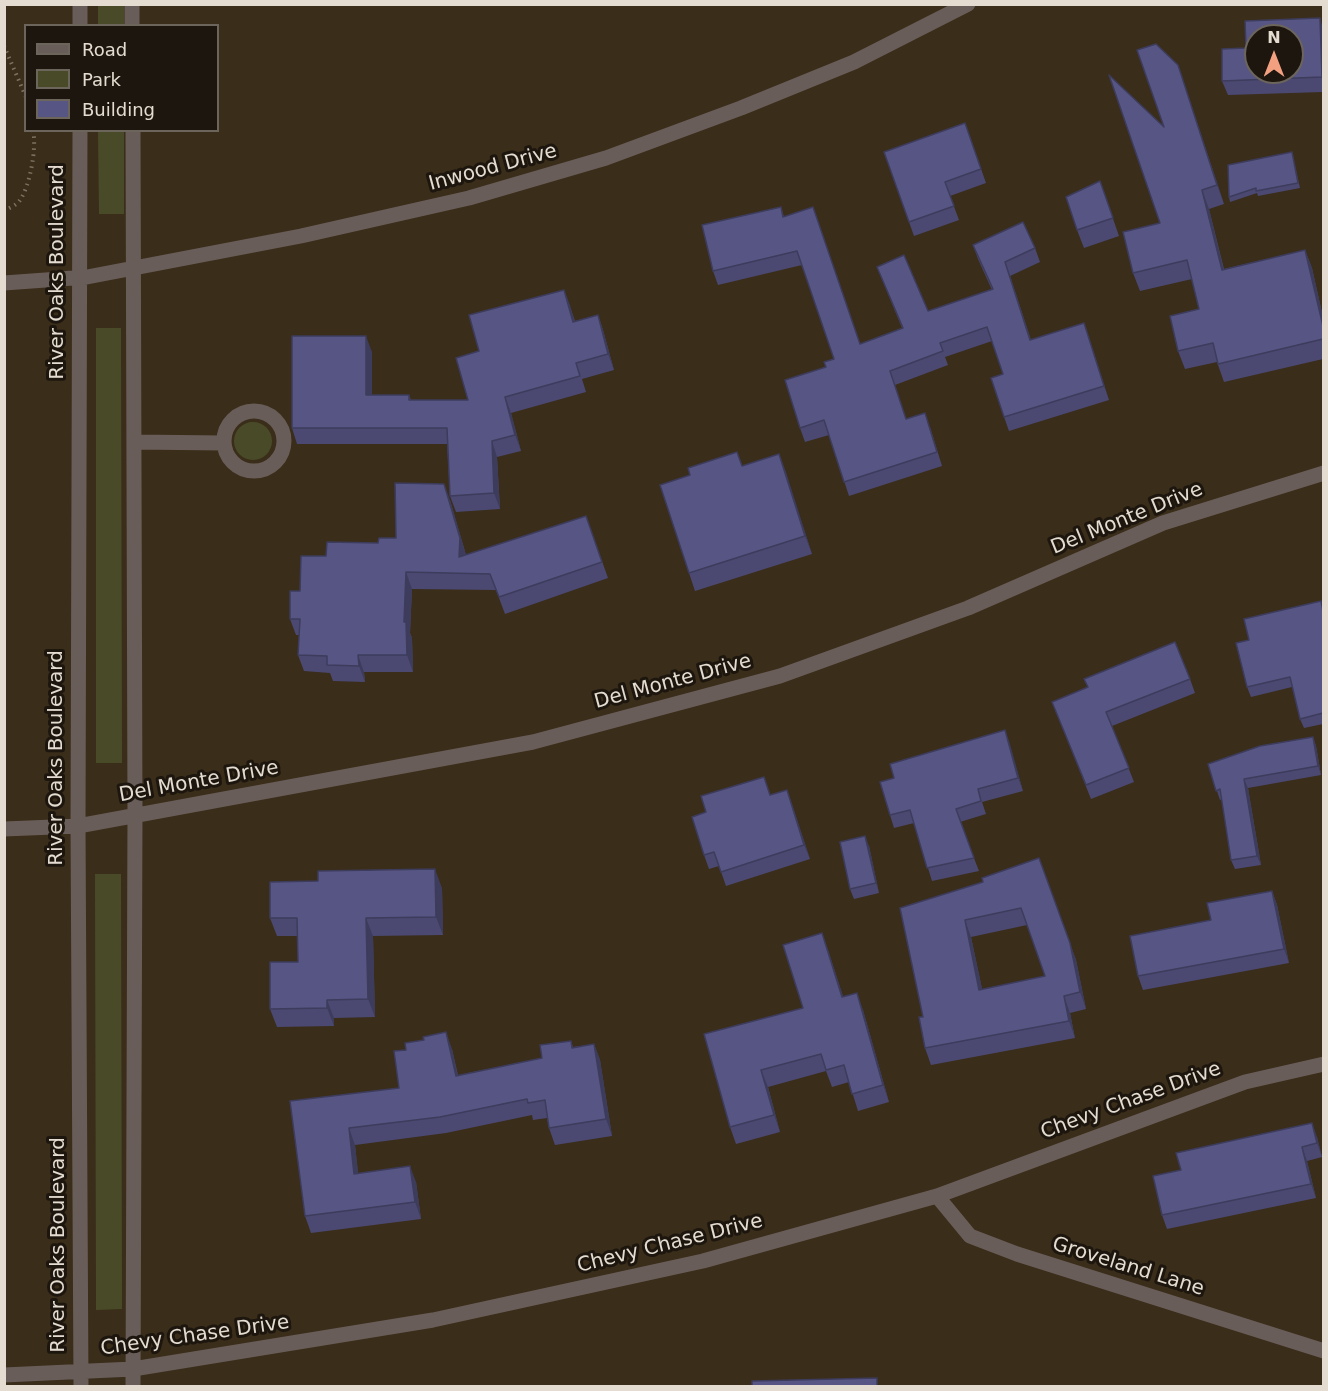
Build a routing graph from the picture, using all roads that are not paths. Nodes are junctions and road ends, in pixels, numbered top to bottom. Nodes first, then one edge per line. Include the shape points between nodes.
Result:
1 (80, 4) edge
2 (132, 4) edge
3 (968, 4) edge
4 (80, 24) edge
5 (132, 24) edge
6 (80, 132) edge
7 (133, 132) edge
8 (133, 268) junction
9 (80, 279) junction
10 (4, 284) edge
11 (134, 442) junction
12 (225, 443) junction
13 (1323, 473) edge
14 (135, 815) junction
15 (78, 826) junction
16 (4, 829) edge
17 (1323, 1064) edge
18 (937, 1196) junction
19 (1323, 1351) edge
20 (133, 1369) junction
21 (4, 1375) edge
22 (81, 1379) edge
23 (133, 1386) edge

1 - 4 street
2 - 5 street
3 - 8 street, Inwood Drive via 854,62 606,158 469,198
6 - 9 street, River Oaks Boulevard
7 - 8 street
8 - 9 street, Inwood Drive
8 - 11 street
9 - 10 street, Inwood Drive
9 - 15 street, River Oaks Boulevard
11 - 12 street
11 - 14 street
12 - 12 street via 236,465 255,471 264,470 280,458 285,439 277,422 260,412 250,412 232,422 226,430
13 - 14 street, Del Monte Drive via 1163,523 968,608 780,676 533,742
14 - 15 street, Del Monte Drive
14 - 20 street
15 - 16 street, Del Monte Drive
15 - 22 street, River Oaks Boulevard
17 - 18 street, Chevy Chase Drive via 1245,1082
18 - 19 street, Groveland Lane via 970,1236
18 - 20 street, Chevy Chase Drive via 703,1261 433,1320
20 - 22 street, Chevy Chase Drive
20 - 23 street
21 - 22 street, Chevy Chase Drive

